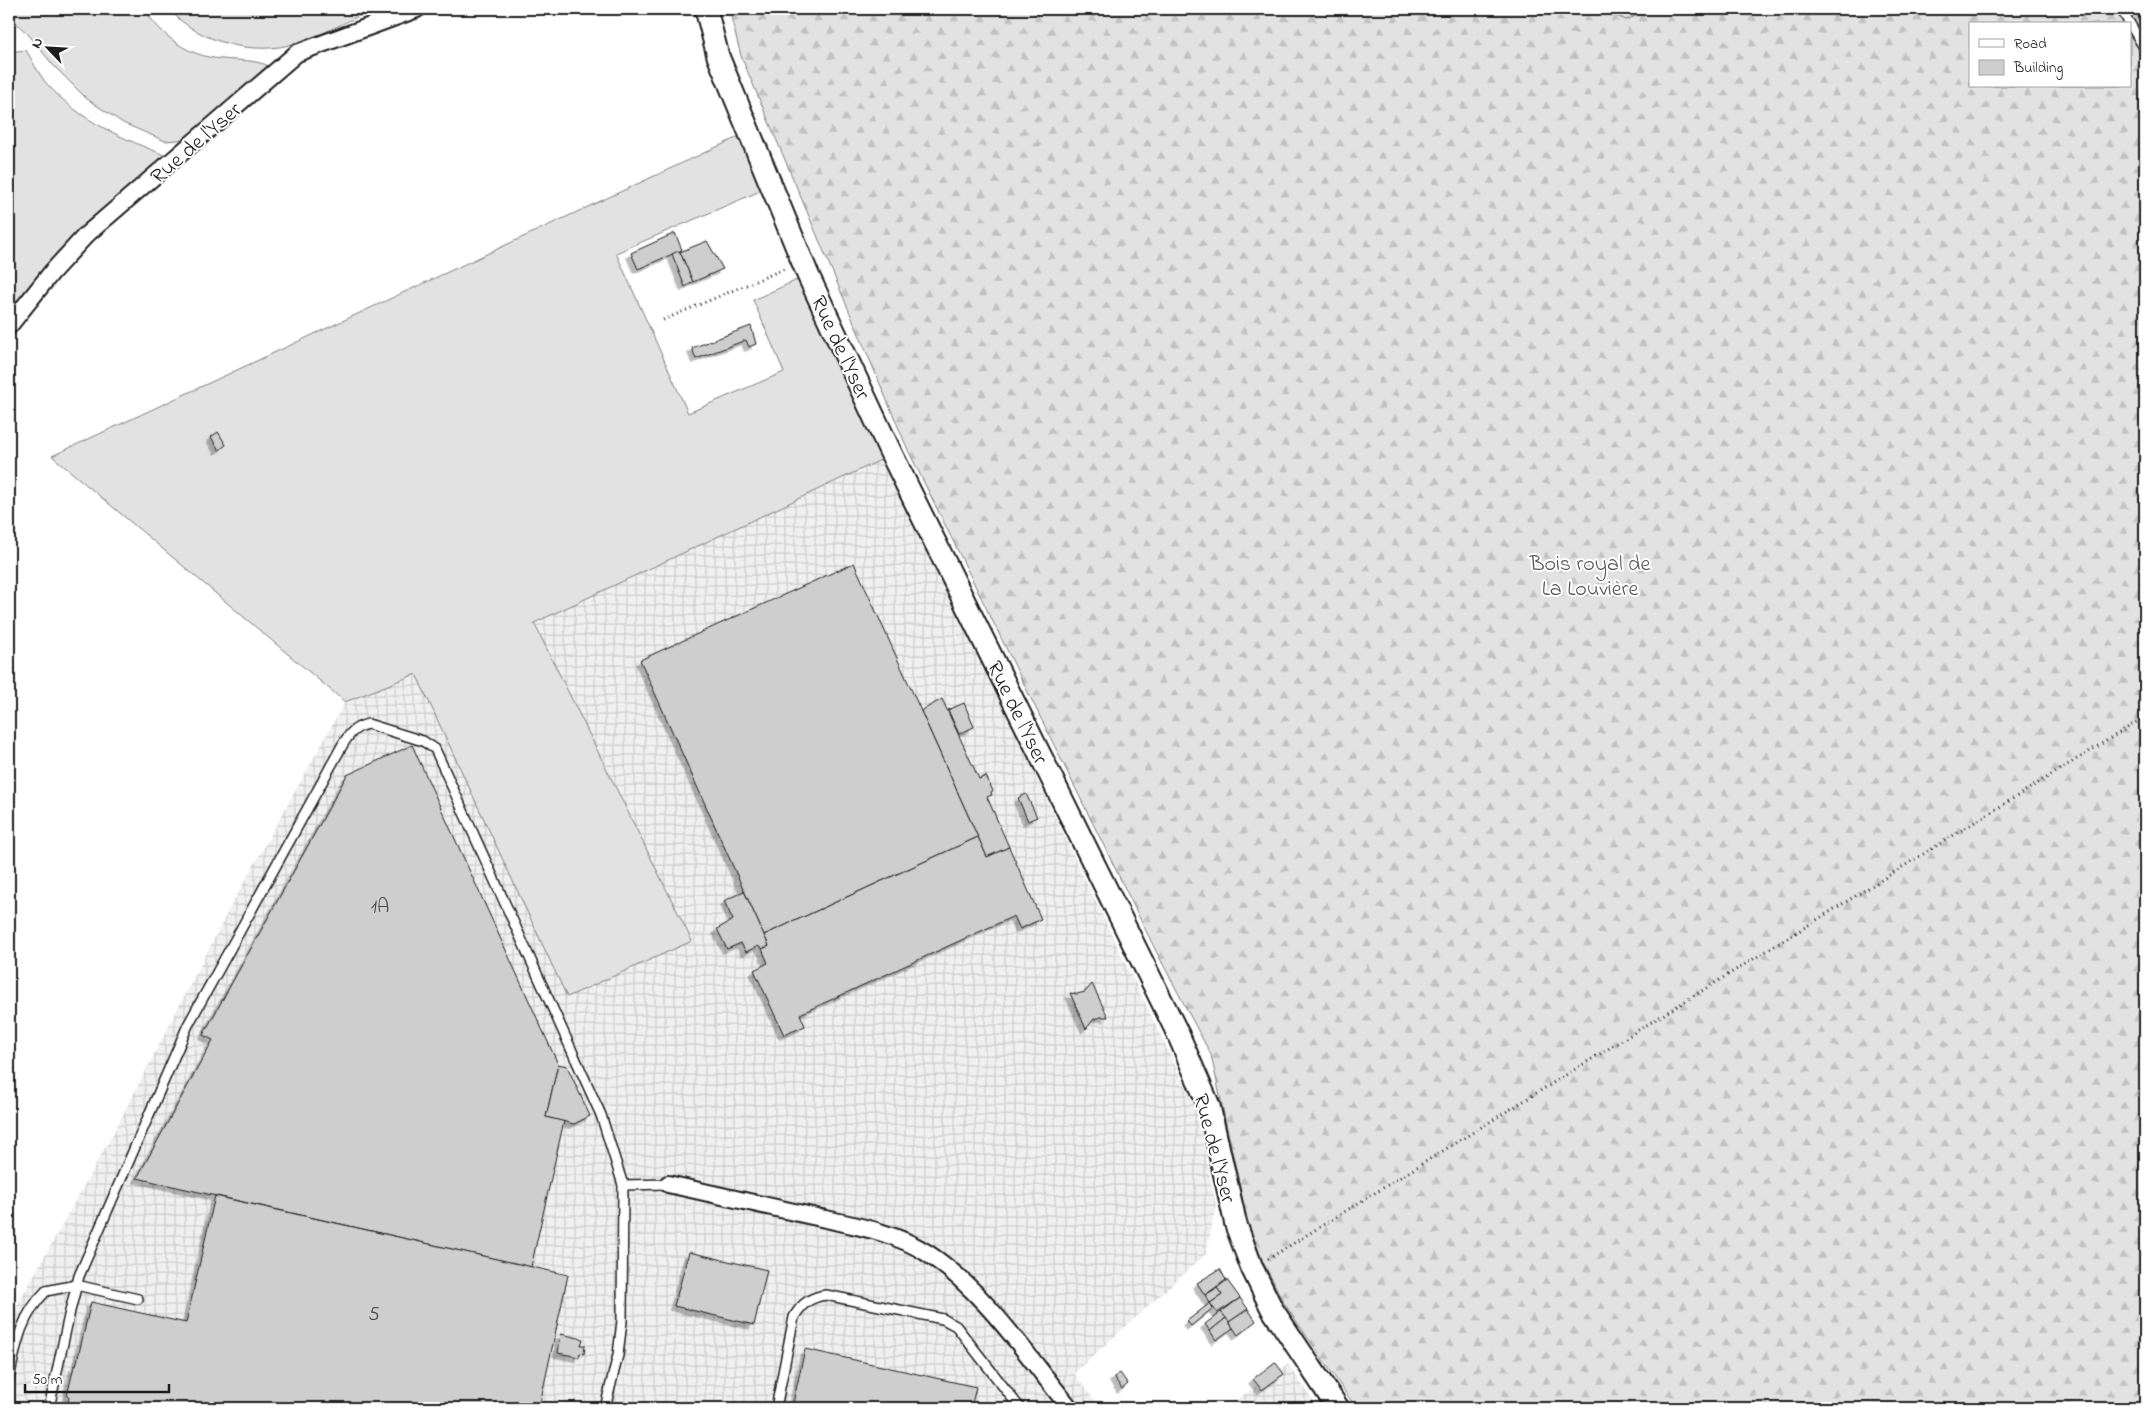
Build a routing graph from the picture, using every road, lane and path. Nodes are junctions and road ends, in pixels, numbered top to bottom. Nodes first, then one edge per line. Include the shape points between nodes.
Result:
1 (417, 9) edge
2 (706, 9) edge
3 (2121, 9) edge
4 (2129, 22) edge
5 (2132, 27) edge
6 (2145, 49) edge
7 (803, 261) junction
8 (663, 320) dead end
9 (9, 326) edge
10 (2145, 717) edge
11 (668, 1184) joint
12 (624, 1185) junction
13 (1263, 1262) dead end
14 (76, 1285) junction
15 (138, 1299) dead end
16 (9, 1379) edge
17 (49, 1408) edge
18 (605, 1408) edge
19 (776, 1408) edge
20 (1020, 1408) edge
21 (1070, 1408) edge
22 (1338, 1408) edge

1 - 9 street, Rue de l'Yser via 297,53 86,235
2 - 7 street, Rue de l'Yser via 718,56
3 - 4 lane
5 - 6 lane
7 - 8 path
7 - 22 street, Rue de l'Yser via 890,451 1182,1043 1209,1106 1236,1225 1252,1268 1272,1308
10 - 13 path
11 - 12 lane
11 - 21 street via 864,1228 899,1238 926,1252 970,1288
12 - 14 lane via 601,1115 440,757 423,741 368,724 351,732 343,744 188,1025
12 - 18 lane via 622,1320 618,1355
14 - 15 lane
14 - 16 lane via 46,1290 42,1295 19,1332
14 - 17 lane
19 - 20 lane via 794,1317 807,1301 826,1295 943,1319 956,1326

